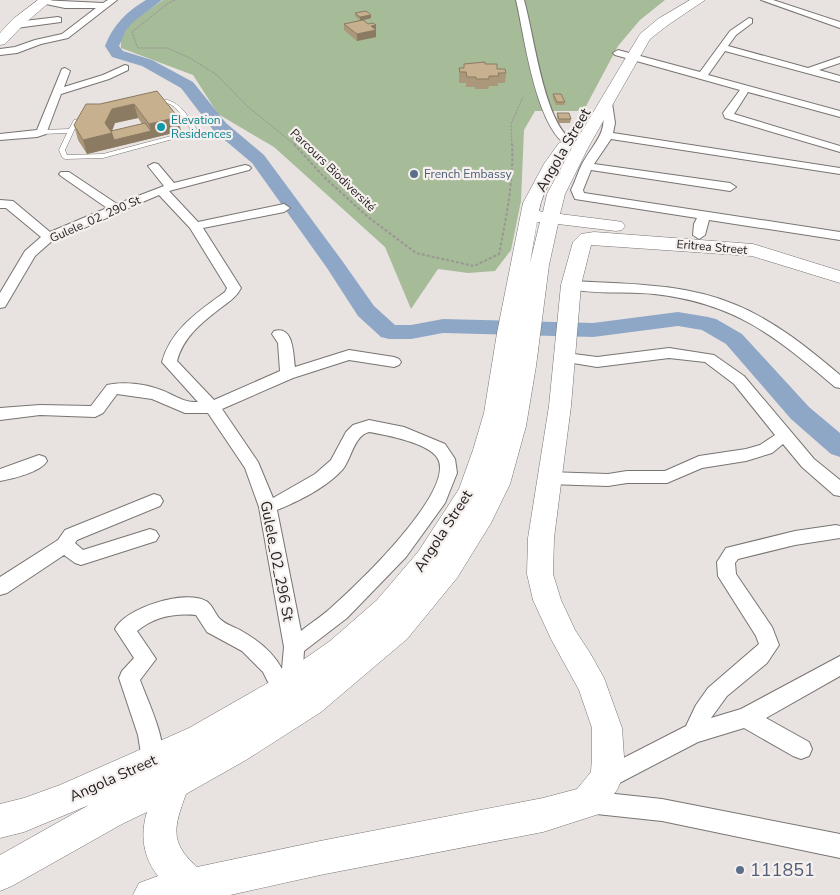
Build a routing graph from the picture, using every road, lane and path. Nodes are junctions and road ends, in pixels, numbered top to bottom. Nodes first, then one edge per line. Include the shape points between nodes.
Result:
1 (45, 0) edge
2 (113, 0) edge
3 (174, 0) edge
4 (520, 0) edge
5 (682, 0) edge
6 (699, 0) edge
7 (765, 0) edge
8 (105, 6) junction
9 (58, 20) dead end
10 (749, 21) dead end
11 (16, 25) junction
12 (840, 26) edge
13 (0, 41) edge
14 (723, 48) junction
15 (0, 52) edge
16 (626, 55) junction
17 (840, 60) edge
18 (124, 68) dead end
19 (811, 70) junction
20 (65, 71) dead end
21 (703, 76) junction
22 (840, 79) edge
23 (747, 87) junction
24 (58, 92) junction
25 (523, 96) dead end
26 (148, 103) edge
27 (608, 103) junction
28 (840, 114) edge
29 (50, 115) joint
30 (92, 116) edge
31 (71, 131) junction
32 (42, 132) junction
33 (608, 135) junction
34 (0, 137) edge
35 (574, 144) junction
36 (840, 149) edge
37 (154, 166) dead end
38 (588, 166) junction
39 (244, 168) dead end
40 (840, 171) edge
41 (66, 174) dead end
42 (730, 187) dead end
43 (166, 189) junction
44 (2, 204) edge
45 (114, 208) junction
46 (284, 208) dead end
47 (531, 215) junction
48 (705, 215) junction
49 (551, 218) junction
50 (195, 226) junction
51 (698, 236) junction
52 (840, 236) edge
53 (49, 237) junction
54 (753, 250) junction
55 (530, 261) junction
56 (840, 277) edge
57 (572, 285) junction
58 (0, 304) edge
59 (278, 334) dead end
60 (567, 347) junction
61 (394, 362) dead end
62 (288, 374) junction
63 (840, 383) edge
64 (212, 407) junction
65 (0, 414) edge
66 (777, 440) dead end
67 (38, 461) dead end
68 (0, 475) edge
69 (548, 478) junction
70 (840, 490) edge
71 (154, 501) dead end
72 (268, 507) junction
73 (836, 532) dead end
74 (150, 536) dead end
75 (64, 545) junction
76 (0, 588) edge
77 (294, 647) junction
78 (345, 659) junction
79 (840, 665) edge
80 (287, 689) junction
81 (745, 718) junction
82 (694, 733) junction
83 (801, 749) dead end
84 (164, 772) junction
85 (597, 791) junction
86 (0, 821) edge
87 (840, 846) edge
88 (0, 874) edge
89 (192, 886) junction
90 (151, 895) edge

1 - 8 street via 65,5
1 - 11 main road
2 - 8 street
3 - 25 path, Parcours Biodiversité via 132,32 138,48 167,48 217,75 247,106 291,141 368,217 416,253 474,266 499,254 509,202 511,124
4 - 35 street via 527,19 544,104 556,127
5 - 16 main road, Angola Street via 643,25
6 - 16 main road via 663,22
7 - 12 street
8 - 15 street via 65,36
9 - 11 street
10 - 14 street via 736,30
11 - 13 main road
14 - 19 street
14 - 21 street
16 - 21 street
16 - 27 main road
16 - 35 main road, Angola Street
17 - 19 street
18 - 24 street
19 - 22 street
20 - 24 street
21 - 23 street
23 - 28 street
23 - 36 street via 729,116
24 - 29 street
26 - 31 lane via 175,103 193,132 102,156 68,158 62,150
27 - 33 street via 612,119
27 - 35 main road via 595,125
29 - 32 street
30 - 31 lane via 76,122
31 - 32 lane
32 - 34 street
33 - 38 street
33 - 40 street
35 - 47 main road, Angola Street via 541,185 532,203
35 - 49 main road
37 - 43 street
38 - 42 street
38 - 48 street via 578,190 580,196
39 - 43 street, Gulele_02_290 St
41 - 45 street
43 - 45 street, Gulele_02_290 St
43 - 50 street, Gulele_02_296 St
44 - 53 street via 9,204
45 - 53 street, Gulele_02_290 St
46 - 50 street
47 - 49 main road
47 - 55 main road, Angola Street
48 - 51 street
48 - 52 street
49 - 51 main road
49 - 55 main road
50 - 64 street, Gulele_02_296 St via 234,288 231,294 186,330 170,352 169,362
51 - 54 main road
53 - 58 street, Gulele_02_290 St via 30,254
54 - 56 main road, Eritrea Street
54 - 57 main road, Eritrea Street via 588,238 582,242
55 - 78 main road via 525,366 514,426 498,484 482,516 447,570 397,630
57 - 60 main road
57 - 63 street via 663,292 729,307 756,320
59 - 62 street via 285,342
60 - 69 main road
60 - 70 street via 597,362 669,353 708,358 739,380 808,463
61 - 62 street via 349,354
62 - 64 street
64 - 65 street via 185,408 156,394 122,388 112,389 95,412 40,410
64 - 72 street, Gulele_02_296 St via 252,466
66 - 69 street via 766,449 699,462 667,477 627,476 608,480
67 - 68 street
69 - 85 main road via 540,574 546,600 593,688 607,728 608,756
71 - 75 street via 72,536
72 - 77 street, Gulele_02_296 St
72 - 77 street via 321,478 337,464 352,436 369,426 398,431 439,448 447,459 449,472 436,503 400,552 340,612
73 - 82 street via 732,553 726,562 727,576 770,645 726,683 703,709
74 - 75 street via 81,558
75 - 76 street
77 - 80 street, Gulele_02_296 St
78 - 80 main road, Angola Street
78 - 84 main road via 310,702 235,749
79 - 81 street via 822,678
80 - 84 main road, Angola Street via 200,739
80 - 84 street via 249,645 214,626 201,607 184,605 136,619 125,629 146,659 129,678
81 - 82 street
81 - 83 street
82 - 85 street
84 - 86 main road, Angola Street
84 - 88 main road via 110,812
84 - 89 main road via 158,825 160,845 166,862
85 - 87 street via 662,810
85 - 89 main road via 543,815
89 - 90 main road

